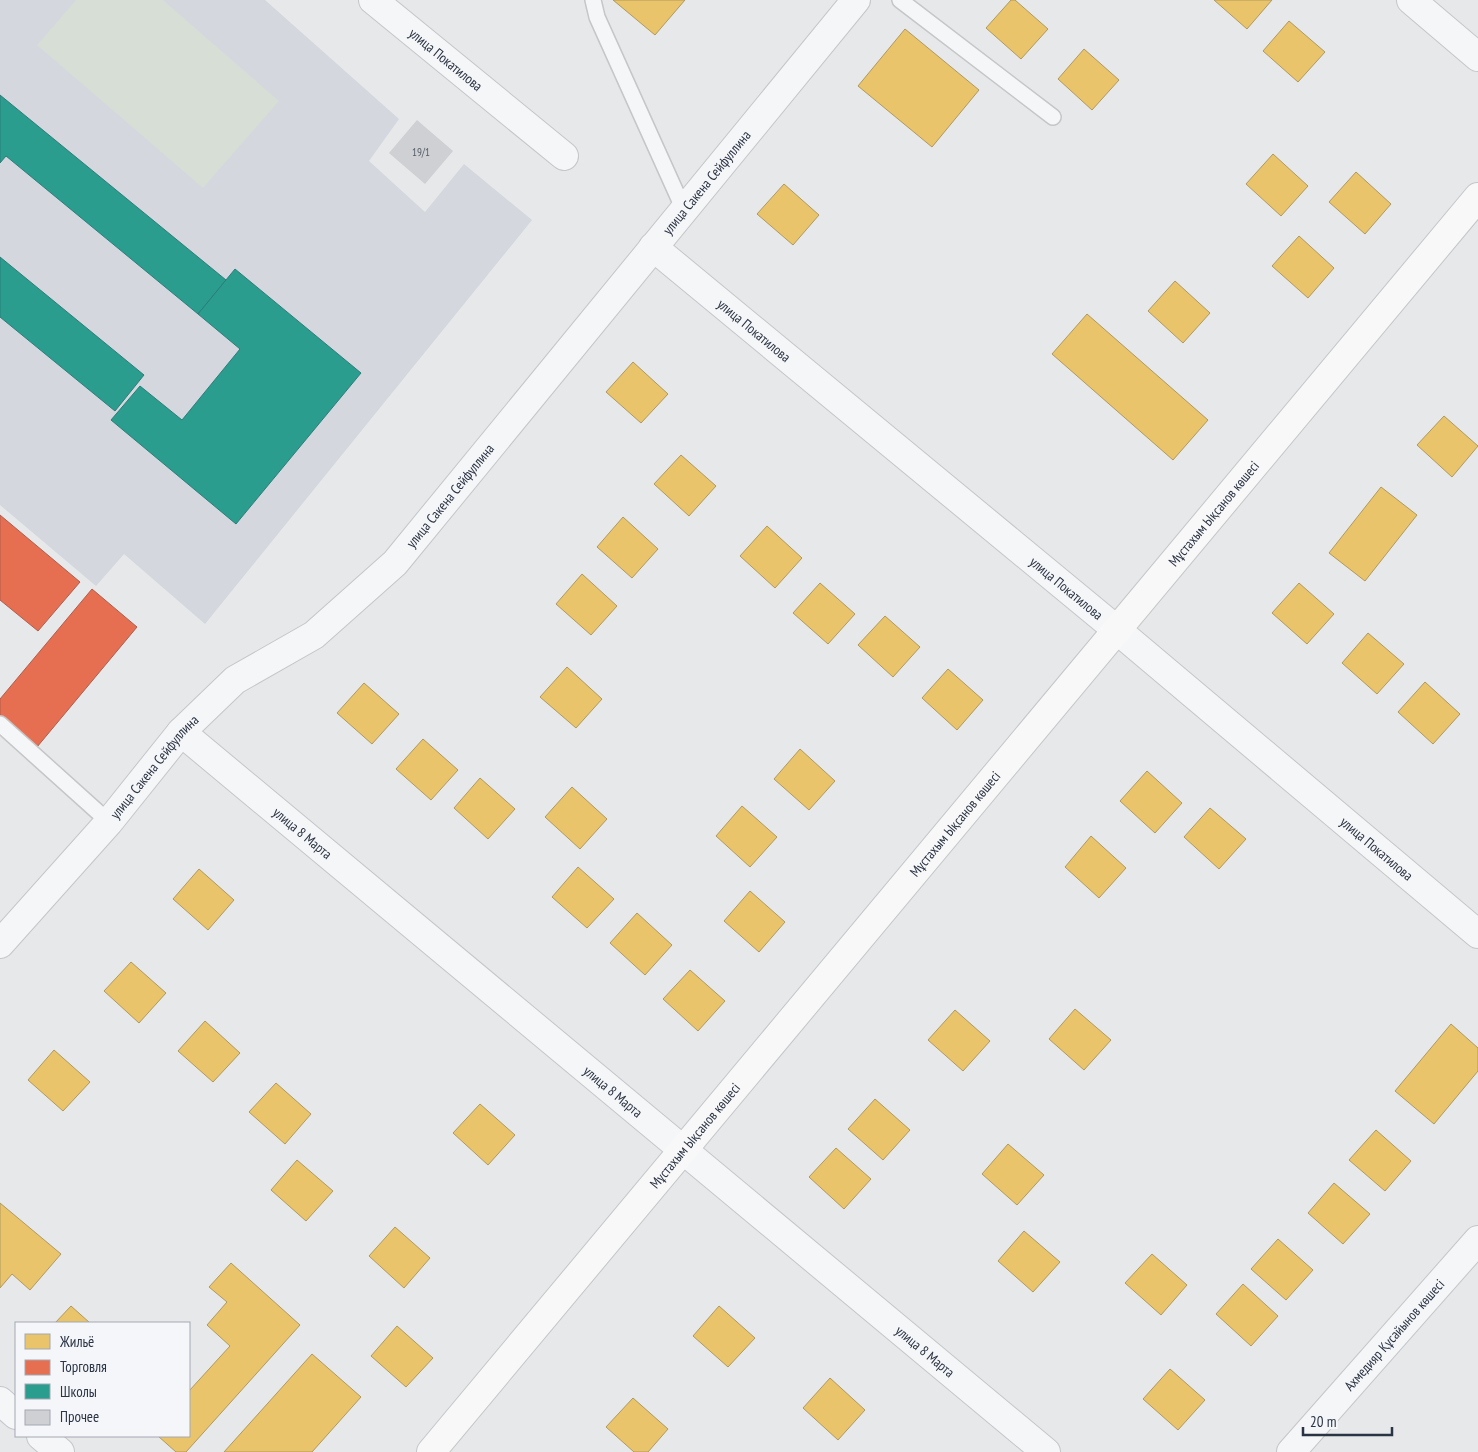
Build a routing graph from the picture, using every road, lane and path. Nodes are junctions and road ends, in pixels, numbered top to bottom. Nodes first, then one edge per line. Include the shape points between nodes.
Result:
1 (373, 0) edge
2 (594, 0) edge
3 (856, 0) edge
4 (900, 0) edge
5 (1411, 0) edge
6 (1478, 57) edge
7 (1053, 117) dead end
8 (564, 156) dead end
9 (1478, 197) edge
10 (684, 210) junction
11 (653, 248) junction
12 (1117, 630) junction
13 (0, 724) edge
14 (181, 732) junction
15 (108, 822) junction
16 (1478, 934) edge
17 (0, 944) edge
18 (683, 1150) junction
19 (1478, 1240) edge
20 (0, 1401) edge
21 (15, 1414) edge
22 (42, 1437) edge
23 (60, 1452) edge
24 (431, 1452) edge
25 (1046, 1452) edge
26 (1291, 1452) edge

1 - 8 street, улица Покатилова
2 - 10 lane via 597,17
3 - 10 street, улица Сакена Сейфуллина
4 - 7 lane
5 - 6 street
9 - 12 street, Мұстахым Ықсанов көшесі
10 - 11 street, улица Сакена Сейфуллина
11 - 12 street, улица Покатилова
11 - 14 street, улица Сакена Сейфуллина via 395,562 314,635 235,680
12 - 16 street, улица Покатилова
12 - 18 street, Мұстахым Ықсанов көшесі
13 - 15 lane
14 - 15 street, улица Сакена Сейфуллина
14 - 18 street, улица 8 Марта
15 - 17 street, улица Сакена Сейфуллина
18 - 24 street, Мұстахым Ықсанов көшесі
18 - 25 street, улица 8 Марта
19 - 26 street, Ахмедияр Құсайынов көшесі
20 - 21 street
22 - 23 street

